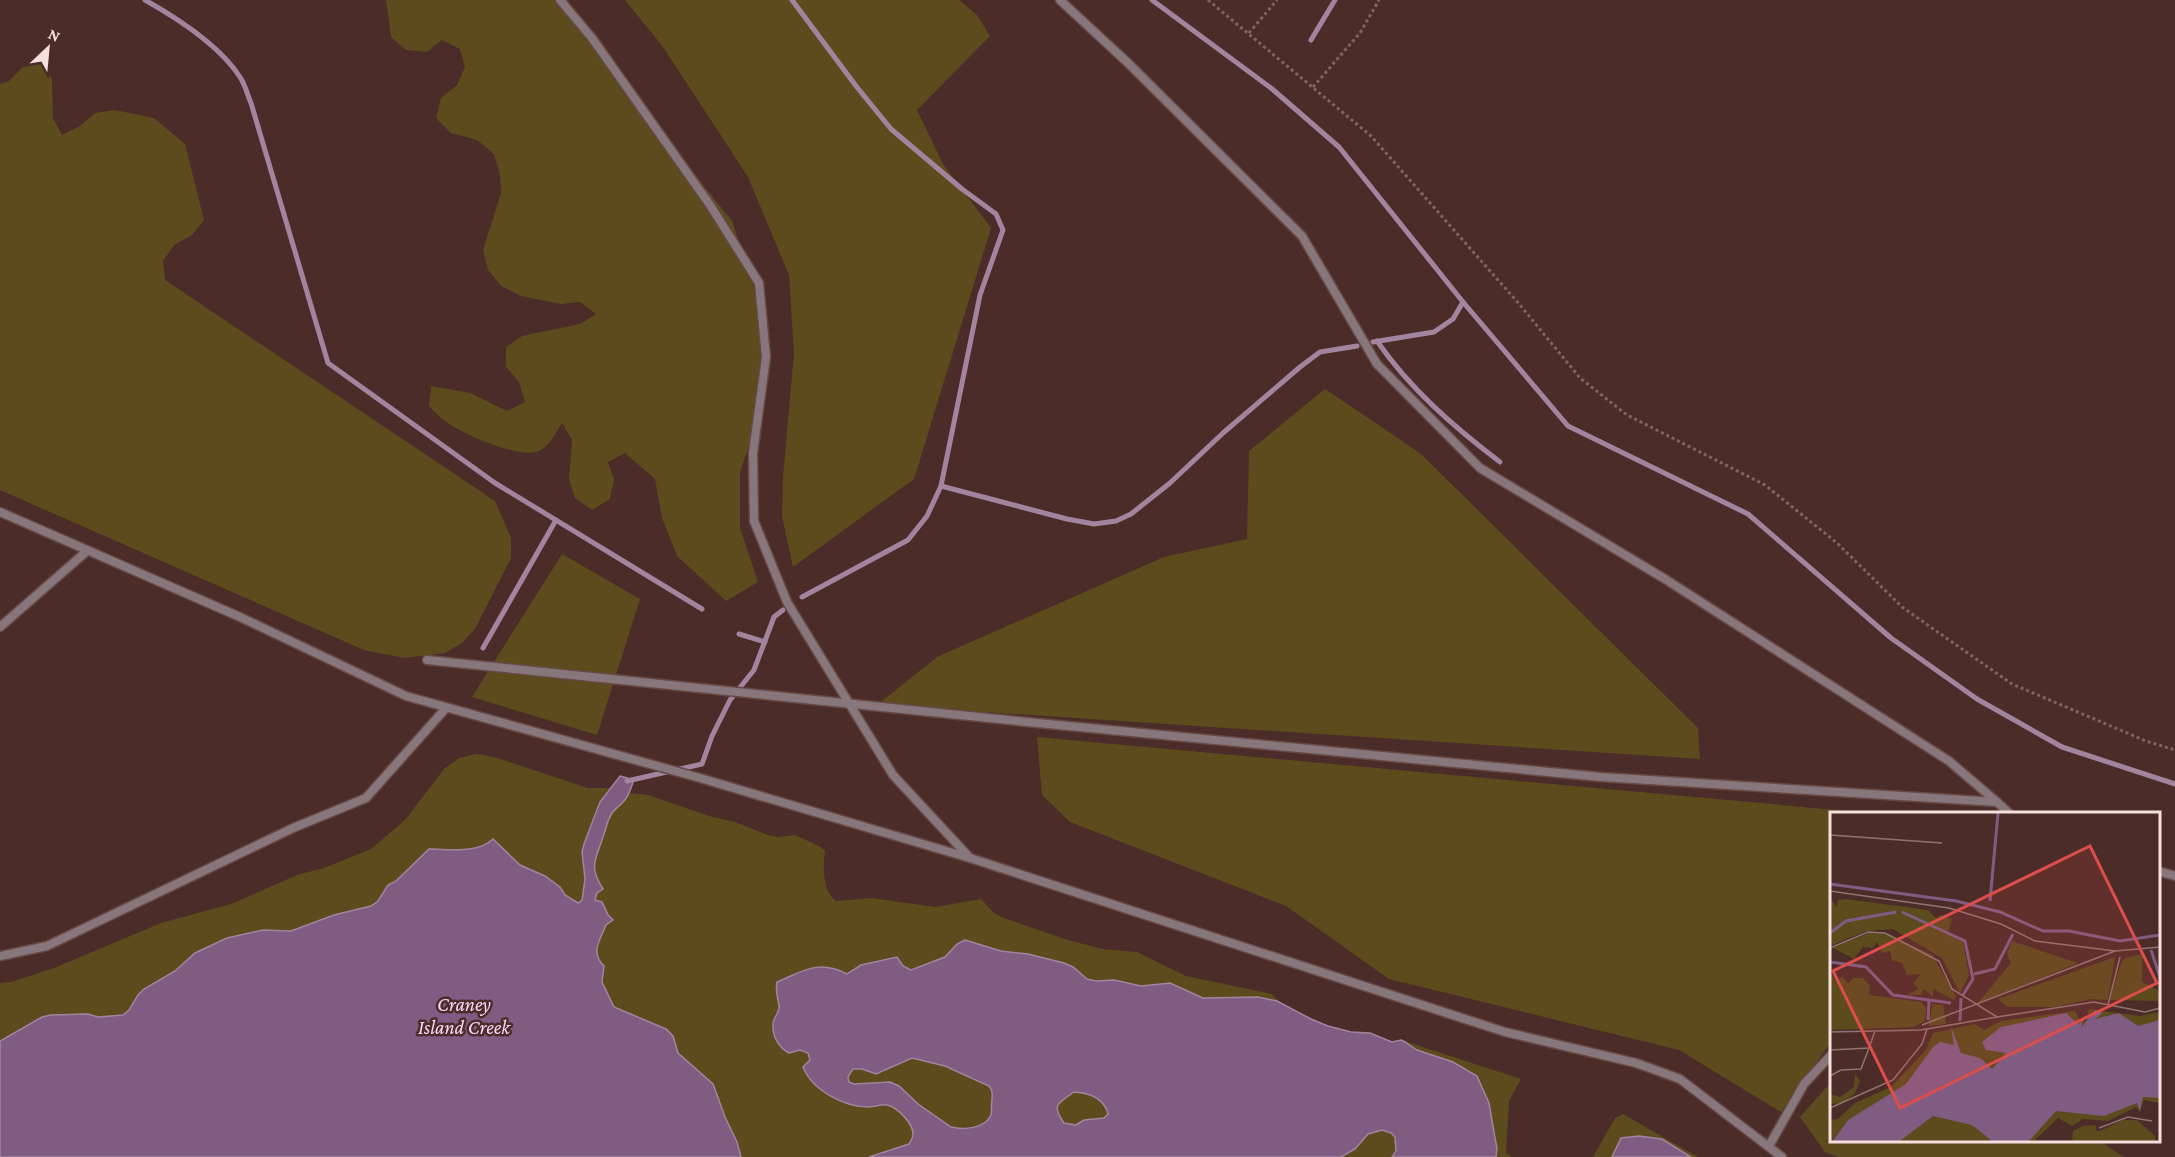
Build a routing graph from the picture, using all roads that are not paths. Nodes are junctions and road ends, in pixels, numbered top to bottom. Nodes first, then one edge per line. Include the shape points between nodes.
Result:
1 (560, 0) edge
2 (1060, 0) edge
3 (0, 512) edge
4 (87, 551) junction
5 (0, 627) edge
6 (427, 660) dead end
7 (850, 704) junction
8 (446, 708) junction
9 (1997, 802) junction
10 (2009, 812) edge
11 (970, 858) junction
12 (2160, 872) edge
13 (2175, 876) edge
14 (0, 957) edge
15 (1830, 1056) edge
16 (1769, 1146) junction
17 (1782, 1157) edge

1 - 7 lane via 592,38 710,205 759,283 766,357 753,453 754,521 788,602
2 - 9 lane via 1302,236 1377,364 1480,468 1665,579 1949,761
3 - 4 lane
4 - 5 lane
4 - 8 lane via 240,617 406,696
6 - 7 lane
7 - 9 lane via 1601,777
7 - 11 lane via 893,775
8 - 11 lane
8 - 14 lane via 366,798 293,828 47,946
9 - 10 lane
11 - 16 lane via 1505,1032 1636,1063 1680,1079
12 - 13 lane
15 - 16 lane via 1804,1084
16 - 17 lane

